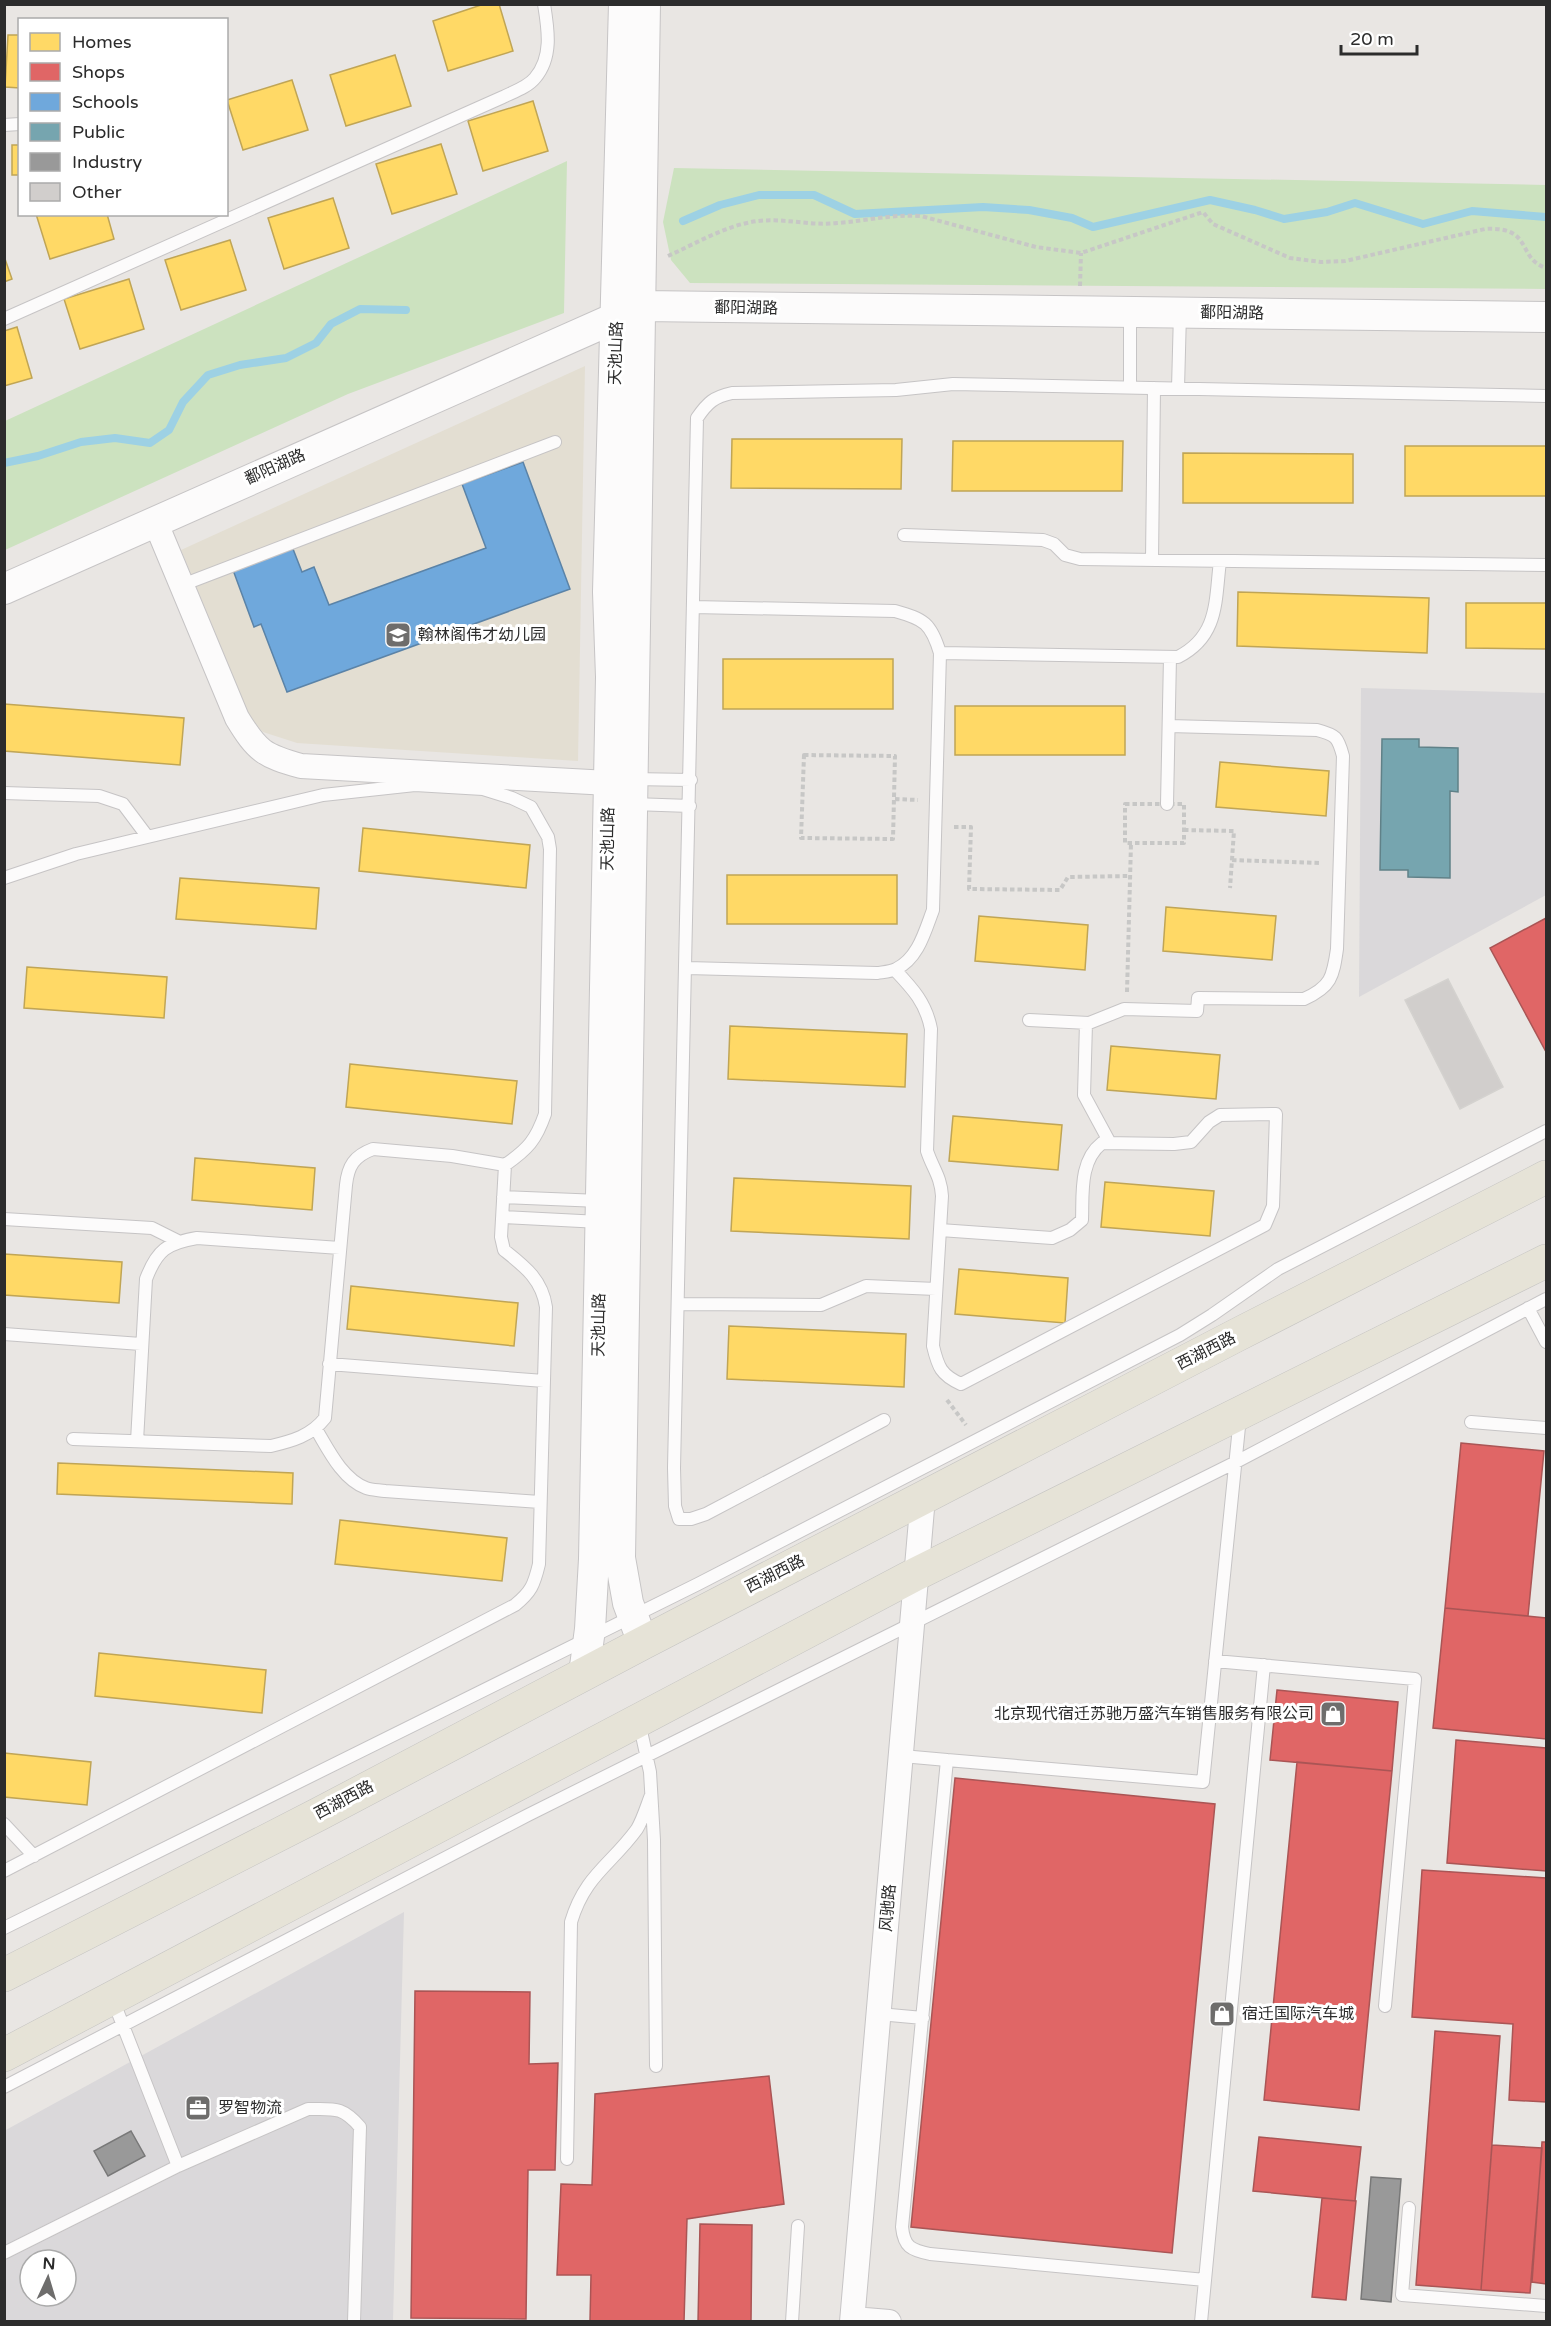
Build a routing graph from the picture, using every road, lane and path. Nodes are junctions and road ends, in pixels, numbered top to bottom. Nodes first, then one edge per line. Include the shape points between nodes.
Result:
1 (544, 4) edge
2 (624, 4) edge
3 (645, 4) edge
4 (642, 267) junction
5 (1546, 268) edge
6 (1546, 317) edge
7 (4, 319) edge
8 (1130, 321) junction
9 (629, 322) junction
10 (1180, 322) junction
11 (1546, 336) edge
12 (1130, 388) junction
13 (1154, 388) junction
14 (1178, 388) junction
15 (1546, 396) edge
16 (555, 441) dead end
17 (159, 529) junction
18 (904, 535) dead end
19 (1152, 560) junction
20 (1220, 561) junction
21 (1546, 565) edge
22 (182, 585) junction
23 (4, 589) edge
24 (693, 607) junction
25 (4, 609) edge
26 (940, 653) junction
27 (1170, 657) junction
28 (1169, 726) junction
29 (691, 780) junction
30 (627, 788) junction
31 (4, 793) edge
32 (895, 799) joint
33 (1167, 804) junction
34 (690, 806) junction
35 (935, 826) junction
36 (1184, 830) junction
37 (147, 836) junction
38 (1131, 843) junction
39 (1232, 860) junction
40 (1339, 863) junction
41 (1130, 876) junction
42 (4, 878) edge
43 (1230, 888) dead end
44 (687, 968) junction
45 (895, 969) junction
46 (1126, 1009) junction
47 (1029, 1020) dead end
48 (1086, 1023) junction
49 (1546, 1131) edge
50 (1110, 1143) junction
51 (505, 1165) junction
52 (1546, 1178) edge
53 (503, 1197) junction
54 (613, 1212) junction
55 (503, 1217) junction
56 (4, 1219) edge
57 (940, 1230) junction
58 (178, 1241) junction
59 (340, 1248) junction
60 (1546, 1261) edge
61 (936, 1289) junction
62 (1546, 1299) edge
63 (678, 1304) junction
64 (1528, 1308) junction
65 (4, 1334) edge
66 (1546, 1342) edge
67 (141, 1344) junction
68 (329, 1364) junction
69 (937, 1365) junction
70 (544, 1381) junction
71 (1240, 1413) junction
72 (884, 1420) dead end
73 (1471, 1422) dead end
74 (1546, 1428) edge
75 (316, 1429) junction
76 (73, 1439) dead end
77 (975, 1440) junction
78 (136, 1441) junction
79 (1236, 1462) junction
80 (923, 1497) junction
81 (540, 1502) junction
82 (916, 1574) junction
83 (912, 1623) junction
84 (638, 1629) junction
85 (589, 1638) junction
86 (1215, 1661) junction
87 (1264, 1665) junction
88 (584, 1674) junction
89 (639, 1720) junction
90 (646, 1756) junction
91 (902, 1756) junction
92 (947, 1760) junction
93 (651, 1794) junction
94 (4, 1824) edge
95 (34, 1856) junction
96 (4, 1871) edge
97 (4, 1928) edge
98 (4, 1974) edge
99 (1385, 2006) dead end
100 (117, 2012) junction
101 (879, 2014) junction
102 (922, 2018) junction
103 (4, 2055) edge
104 (656, 2066) dead end
105 (4, 2086) edge
106 (567, 2159) dead end
107 (177, 2166) junction
108 (1409, 2208) dead end
109 (798, 2226) dead end
110 (4, 2253) edge
111 (1205, 2280) junction
112 (1546, 2306) edge
113 (853, 2320) edge
114 (354, 2322) edge
115 (792, 2322) edge
116 (889, 2322) edge
117 (1201, 2322) edge

1 - 7 lane via 550,38 535,78 525,85
2 - 9 street, 天池山路
3 - 4 street, 天池山路
4 - 5 path via 715,233 760,221 838,224 881,216 921,216 1036,247 1081,253 1203,212 1213,224 1290,258 1320,262 1345,261 1501,228 1515,233 1535,261
4 - 9 street, 天池山路
6 - 10 street, 鄱阳湖路
8 - 9 street, 鄱阳湖路
8 - 10 street, 鄱阳湖路
8 - 12 lane
9 - 17 street, 鄱阳湖路
9 - 30 street, 天池山路
10 - 11 street, 鄱阳湖路
10 - 14 lane
12 - 13 lane
12 - 24 lane via 953,384 896,390 718,396 697,418
13 - 14 lane
13 - 19 lane
14 - 15 lane
16 - 22 lane
17 - 22 street
17 - 23 street, 鄱阳湖路
17 - 25 street, 鄱阳湖路
18 - 19 lane via 1043,540 1065,555 1080,559
19 - 20 lane
20 - 21 lane
20 - 27 lane via 1210,626 1193,649
22 - 30 street via 237,718 262,752 301,766
24 - 26 lane via 895,611 922,621 933,631
24 - 29 lane
26 - 27 lane
26 - 35 lane
27 - 28 lane
28 - 33 lane
28 - 40 lane via 1317,730 1333,735 1343,756
29 - 30 lane
29 - 34 lane
30 - 34 lane
30 - 54 street, 天池山路
31 - 37 lane via 99,796 123,804
32 - 32 path via 895,756 804,755 801,838 893,839
33 - 36 path via 1184,804
33 - 38 path via 1125,804 1125,843
34 - 44 lane
35 - 41 path via 970,827 969,889 1060,890 1068,877
35 - 45 lane via 933,910 920,945 910,959
36 - 38 path via 1184,843
36 - 39 path via 1234,831
37 - 42 lane
37 - 51 lane via 322,795 415,785 483,789 531,807 548,837 550,849 546,1114 538,1136
38 - 41 path
39 - 40 path
39 - 43 path
40 - 46 lane via 1334,973 1318,993 1304,999 1198,998 1197,1011
41 - 46 path
44 - 45 lane via 877,973
44 - 63 lane
45 - 57 lane via 919,995 931,1029 927,1151 941,1181
46 - 48 lane
47 - 48 lane
48 - 50 lane via 1084,1095
49 - 77 lane via 1278,1269 1179,1335
50 - 57 lane via 1102,1143 1093,1150 1084,1178 1082,1220 1070,1230 1052,1238
50 - 69 lane via 1191,1142 1220,1115 1276,1114 1273,1206 1265,1225 962,1384 949,1379
51 - 53 lane
51 - 59 lane via 373,1149 363,1153 347,1170
52 - 80 main road, 西湖西路
53 - 54 lane
53 - 55 lane
54 - 55 lane
54 - 84 street, 天池山路 via 620,1558 628,1603
54 - 85 street, 天池山路
55 - 70 lane via 504,1250 529,1269 544,1295
56 - 58 lane via 152,1228
57 - 61 lane
58 - 59 lane via 197,1238
58 - 67 lane via 153,1262 146,1279
59 - 68 lane
60 - 71 main road
61 - 63 lane via 866,1286 821,1305
61 - 69 lane via 933,1346
62 - 64 lane
63 - 72 lane via 674,1487 679,1518 706,1514
64 - 66 lane
64 - 79 lane
65 - 67 lane
67 - 78 lane
68 - 70 lane
68 - 75 lane via 325,1418
69 - 77 path via 934,1383 939,1394 952,1403
70 - 81 lane
71 - 79 lane
71 - 82 main road
73 - 74 lane
75 - 78 lane via 271,1446
75 - 81 lane via 348,1476 364,1488
76 - 78 lane
77 - 84 lane
79 - 83 lane
79 - 86 lane
80 - 82 street, 风驰路
80 - 84 main road, 西湖西路
81 - 95 lane via 535,1581 529,1594 515,1605
82 - 83 street, 风驰路
82 - 89 main road
83 - 90 lane
83 - 91 street, 风驰路
84 - 85 lane
84 - 88 main road, 西湖西路
85 - 88 street, 天池山路
85 - 97 lane
86 - 87 lane
86 - 92 lane via 1203,1782
87 - 99 lane via 1415,1679
87 - 111 lane
88 - 98 main road, 西湖西路
89 - 90 lane
89 - 100 main road
90 - 93 lane
90 - 100 lane
91 - 92 lane
91 - 101 street, 风驰路
92 - 102 lane
93 - 104 lane
93 - 106 lane via 638,1827 598,1870 571,1922
94 - 95 lane
95 - 96 lane
100 - 103 main road
100 - 105 lane
100 - 107 lane
101 - 102 lane
101 - 113 street, 风驰路
102 - 111 lane via 902,2227 909,2247 930,2254
107 - 110 lane
107 - 114 lane via 308,2109 347,2112 360,2127
108 - 112 lane via 1402,2295
109 - 115 lane
111 - 117 lane
113 - 116 street, 风驰路

